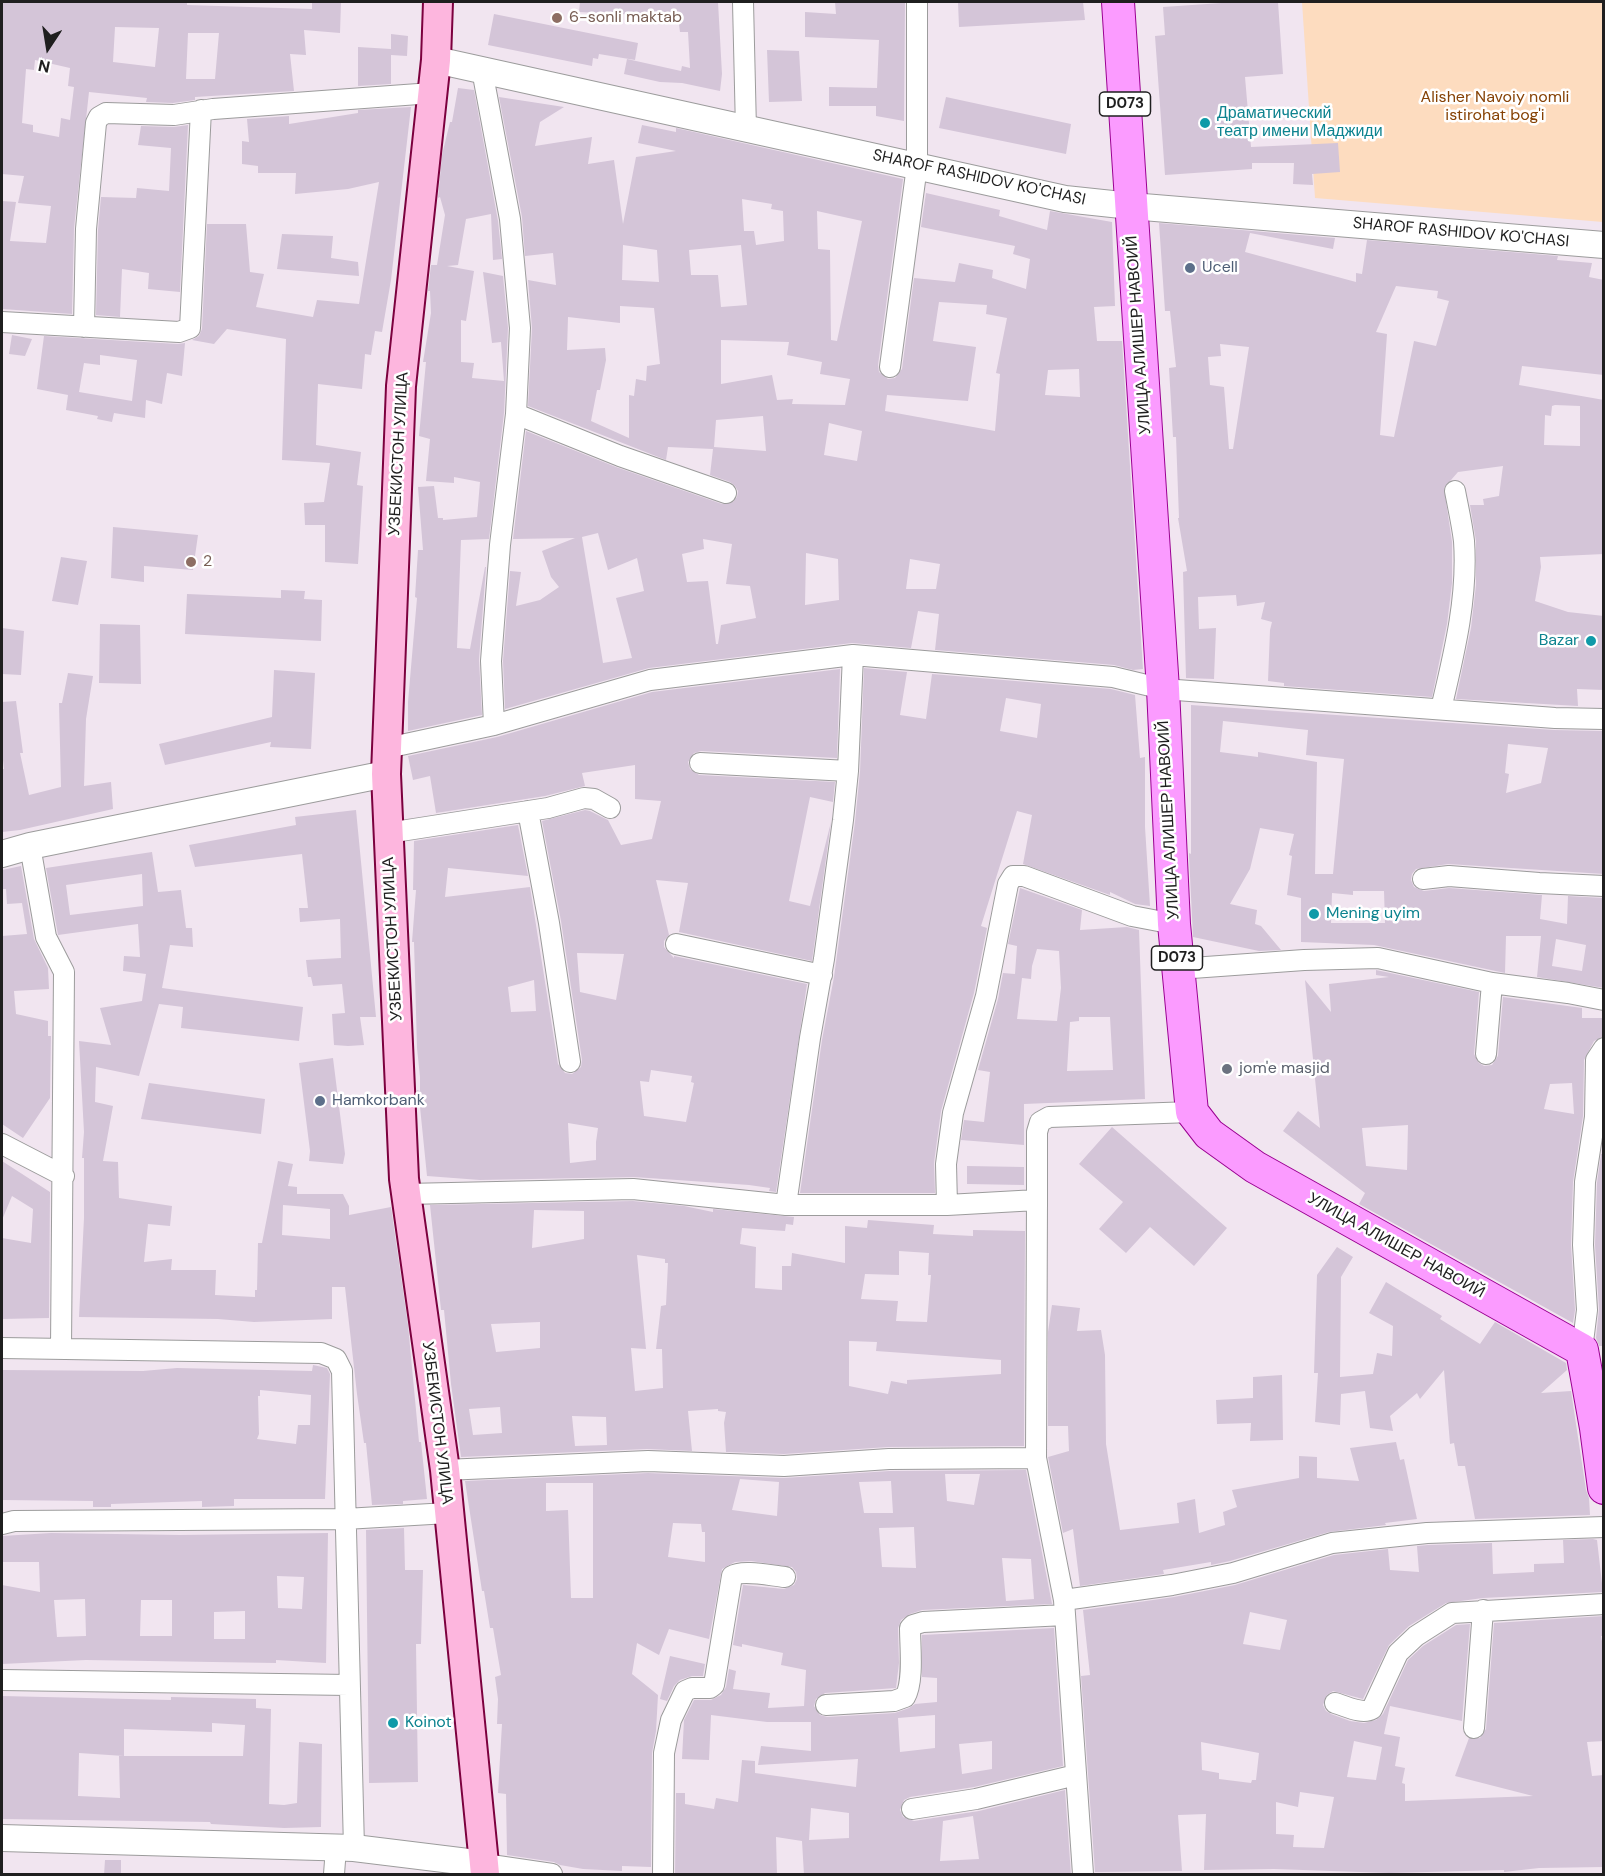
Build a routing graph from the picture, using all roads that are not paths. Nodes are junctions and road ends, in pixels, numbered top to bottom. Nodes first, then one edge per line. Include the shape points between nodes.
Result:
1 (438, 2) edge
2 (743, 2) edge
3 (917, 2) edge
4 (1118, 2) edge
5 (435, 60) junction
6 (482, 70) junction
7 (432, 93) junction
8 (201, 110) junction
9 (746, 129) junction
10 (917, 166) junction
11 (1131, 206) junction
12 (1604, 245) edge
13 (2, 322) edge
14 (84, 327) junction
15 (890, 367) dead end
16 (516, 414) junction
17 (1455, 491) dead end
18 (726, 493) dead end
19 (853, 655) junction
20 (1163, 689) junction
21 (1441, 709) junction
22 (1604, 718) edge
23 (494, 725) junction
24 (386, 761) junction
25 (700, 763) dead end
26 (848, 771) junction
27 (610, 808) dead end
28 (528, 811) junction
29 (388, 833) junction
30 (30, 846) junction
31 (2, 854) edge
32 (1423, 879) dead end
33 (1604, 886) edge
34 (1174, 924) junction
35 (676, 944) dead end
36 (1178, 969) junction
37 (822, 975) junction
38 (1492, 983) junction
39 (1604, 1000) edge
40 (1604, 1048) edge
41 (1486, 1054) dead end
42 (570, 1062) dead end
43 (1192, 1112) junction
44 (1599, 1118) edge
45 (2, 1144) edge
46 (64, 1176) junction
47 (406, 1194) junction
48 (1037, 1200) junction
49 (786, 1205) junction
50 (947, 1205) junction
51 (2, 1348) edge
52 (61, 1348) junction
53 (1582, 1350) junction
54 (1600, 1427) edge
55 (1036, 1458) junction
56 (445, 1470) junction
57 (1604, 1488) edge
58 (448, 1513) junction
59 (345, 1520) junction
60 (2, 1524) edge
61 (1604, 1527) edge
62 (785, 1577) dead end
63 (1604, 1604) edge
64 (1064, 1607) junction
65 (1483, 1610) junction
66 (2, 1680) edge
67 (349, 1685) junction
68 (1335, 1703) dead end
69 (826, 1705) dead end
70 (1474, 1728) dead end
71 (1076, 1775) junction
72 (912, 1809) dead end
73 (2, 1838) edge
74 (345, 1848) junction
75 (484, 1869) edge
76 (334, 1875) edge
77 (552, 1875) edge
78 (663, 1875) edge
79 (1083, 1875) edge

1 - 5 main road, УЗБЕКИСТОН УЛИЦА
2 - 9 street
3 - 10 street
4 - 11 main road, УЛИЦА АЛИШЕР НАВОИЙ / D073
5 - 6 street, SHAROF RASHIDOV KO'CHASI
5 - 7 main road, УЗБЕКИСТОН УЛИЦА
6 - 9 street, SHAROF RASHIDOV KO'CHASI
6 - 16 street via 510,219 520,328
7 - 8 street
7 - 24 main road, УЗБЕКИСТОН УЛИЦА via 401,386
8 - 14 street via 174,115 106,113 99,117 86,229
8 - 14 street via 190,328 179,332
9 - 10 street, SHAROF RASHIDOV KO'CHASI
10 - 11 street, SHAROF RASHIDOV KO'CHASI via 1065,199
10 - 15 street
11 - 12 street, SHAROF RASHIDOV KO'CHASI
11 - 20 main road, УЛИЦА АЛИШЕР НАВОИЙ / D073
13 - 14 street
16 - 18 street
16 - 23 street via 491,661
17 - 21 street via 1464,540 1464,579 1459,629
19 - 20 street via 1113,677
19 - 23 street via 650,680
19 - 26 street
20 - 21 street
20 - 34 main road, УЛИЦА АЛИШЕР НАВОИЙ / D073
21 - 22 street
23 - 24 street
24 - 29 main road, УЗБЕКИСТОН УЛИЦА
24 - 30 street
25 - 26 street
26 - 37 street
27 - 28 street via 584,798
28 - 29 street
28 - 42 street
29 - 47 main road, УЗБЕКИСТОН УЛИЦА
30 - 31 street
30 - 46 street via 46,937 64,972
32 - 33 street via 1449,876
34 - 36 main road, УЛИЦА АЛИШЕР НАВОИЙ / D073
34 - 50 street via 1132,916 1024,876 1013,876 1008,884 986,996 953,1113 946,1164
35 - 37 street
36 - 38 street via 1378,958
36 - 43 main road, УЛИЦА АЛИШЕР НАВОИЙ / D073
37 - 49 street
38 - 39 street
38 - 41 street
40 - 44 street via 1596,1060
43 - 48 street via 1049,1117 1040,1122
43 - 53 main road, УЛИЦА АЛИШЕР НАВОИЙ via 1209,1134 1255,1167
44 - 53 street via 1585,1182 1587,1310
45 - 46 street
46 - 52 street
47 - 49 street via 633,1189
47 - 56 main road, УЗБЕКИСТОН УЛИЦА
48 - 50 street
48 - 55 street
49 - 50 street
51 - 52 street
52 - 59 street via 321,1353 336,1359 342,1371
53 - 54 main road
54 - 57 main road
55 - 56 street via 889,1459 784,1466 648,1461
55 - 64 street
56 - 58 main road, УЗБЕКИСТОН УЛИЦА
58 - 59 street
58 - 75 main road, УЗБЕКИСТОН УЛИЦА
59 - 60 street
59 - 67 street
61 - 64 street via 1427,1533 1332,1543 1233,1573
62 - 78 street via 745,1573 732,1576 714,1685 685,1691 671,1720 664,1753
63 - 65 street
64 - 69 street via 913,1625 905,1697
64 - 71 street
65 - 68 street via 1452,1613 1416,1636 1398,1653 1368,1712
65 - 70 street
66 - 67 street
67 - 74 street
71 - 72 street via 976,1799
71 - 79 street
73 - 74 street
74 - 75 street
74 - 76 street
75 - 77 street

